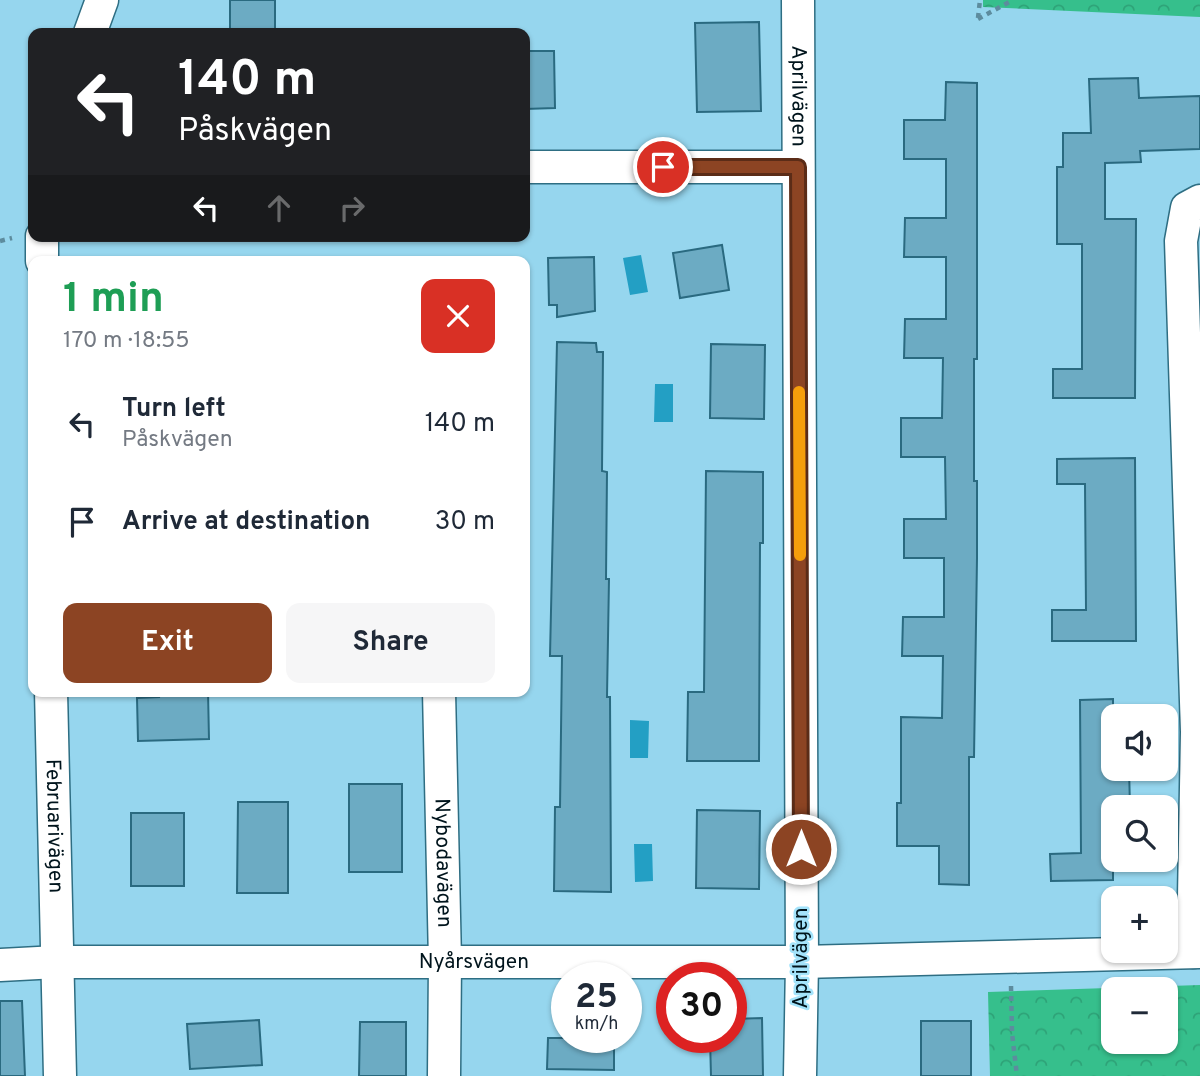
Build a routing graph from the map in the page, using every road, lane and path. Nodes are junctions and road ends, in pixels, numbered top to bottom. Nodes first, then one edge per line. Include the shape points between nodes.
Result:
1 (102, 0) edge
2 (798, 0) edge
3 (979, 0) edge
4 (1013, 0) edge
5 (92, 28) edge
6 (530, 167) edge
7 (798, 167) junction
8 (1200, 201) edge
9 (51, 697) edge
10 (439, 697) edge
11 (1198, 732) edge
12 (1197, 952) edge
13 (445, 961) junction
14 (57, 962) junction
15 (802, 962) junction
16 (0, 965) edge
17 (1011, 984) dead end
18 (60, 1076) edge
19 (444, 1076) edge
20 (800, 1076) edge
21 (1017, 1076) edge

1 - 5 street
2 - 7 street, Aprilvägen
3 - 4 path via 978,19
6 - 7 street
7 - 15 street, Aprilvägen
8 - 11 street via 1187,208 1181,241
9 - 14 street, Februarivägen
10 - 13 street, Nybodavägen
11 - 12 street
12 - 15 street, Nyårsvägen
13 - 14 street, Nyårsvägen
13 - 15 street, Nyårsvägen
13 - 19 street, Nybodavägen
14 - 16 street, Nyårsvägen
14 - 18 street, Februarivägen
15 - 20 street, Aprilvägen
17 - 21 path

